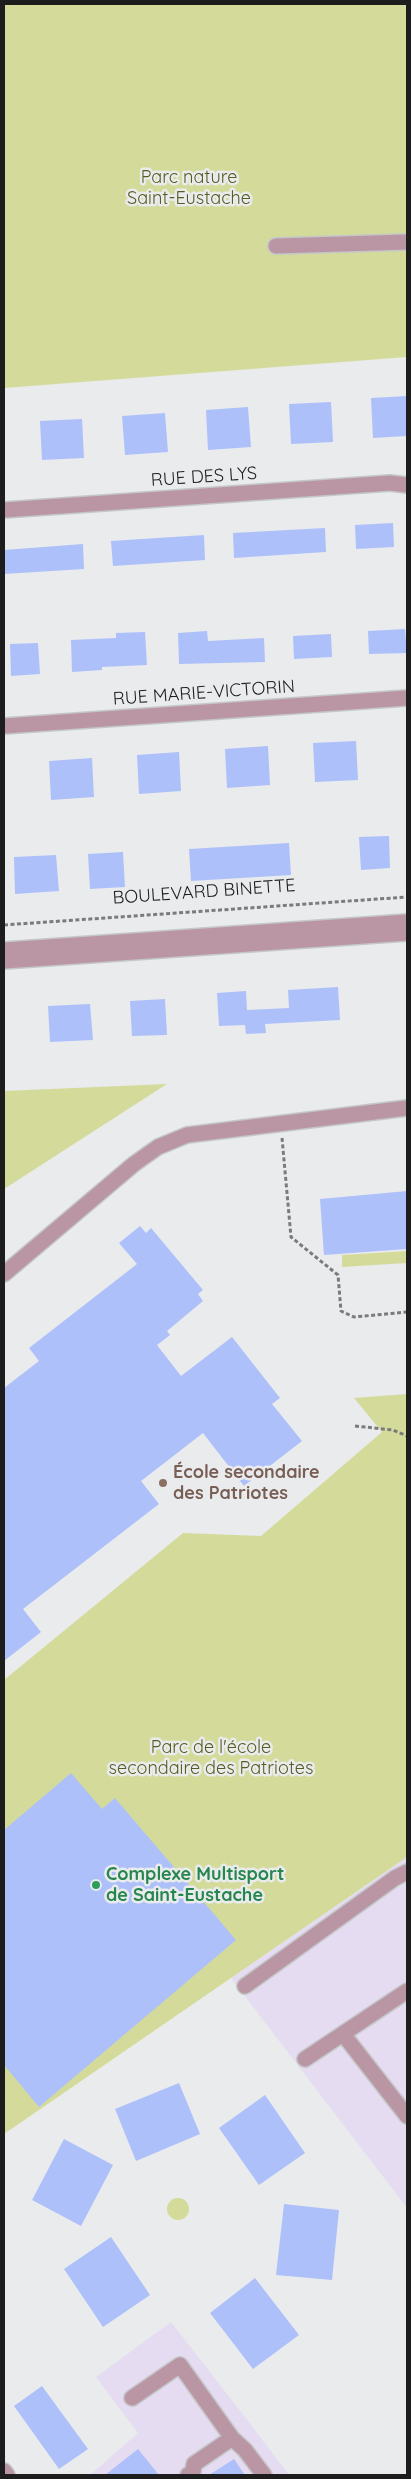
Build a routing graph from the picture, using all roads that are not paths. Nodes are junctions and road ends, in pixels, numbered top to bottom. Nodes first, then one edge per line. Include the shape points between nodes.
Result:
1 (407, 242) edge
2 (276, 246) dead end
3 (407, 485) edge
4 (4, 510) edge
5 (407, 698) edge
6 (4, 726) edge
7 (407, 922) edge
8 (407, 934) edge
9 (4, 950) edge
10 (4, 961) edge
11 (407, 1108) edge
12 (4, 1274) edge
13 (407, 1872) edge
14 (245, 1986) dead end
15 (407, 1991) edge
16 (343, 2034) junction
17 (305, 2059) dead end
18 (407, 2116) edge
19 (132, 2398) dead end
20 (232, 2438) junction
21 (4, 2471) edge
22 (7, 2475) edge
23 (188, 2475) edge
24 (264, 2475) edge

1 - 2 street
3 - 4 street, RUE DES LYS via 390,483
5 - 6 street, RUE MARIE-VICTORIN
7 - 9 street
8 - 10 street
11 - 12 street via 187,1135 158,1147 134,1164
13 - 14 street
15 - 16 street
16 - 17 street
16 - 18 street
19 - 20 street via 180,2365
20 - 23 street via 194,2464 193,2472
20 - 24 street via 246,2450
21 - 22 street

